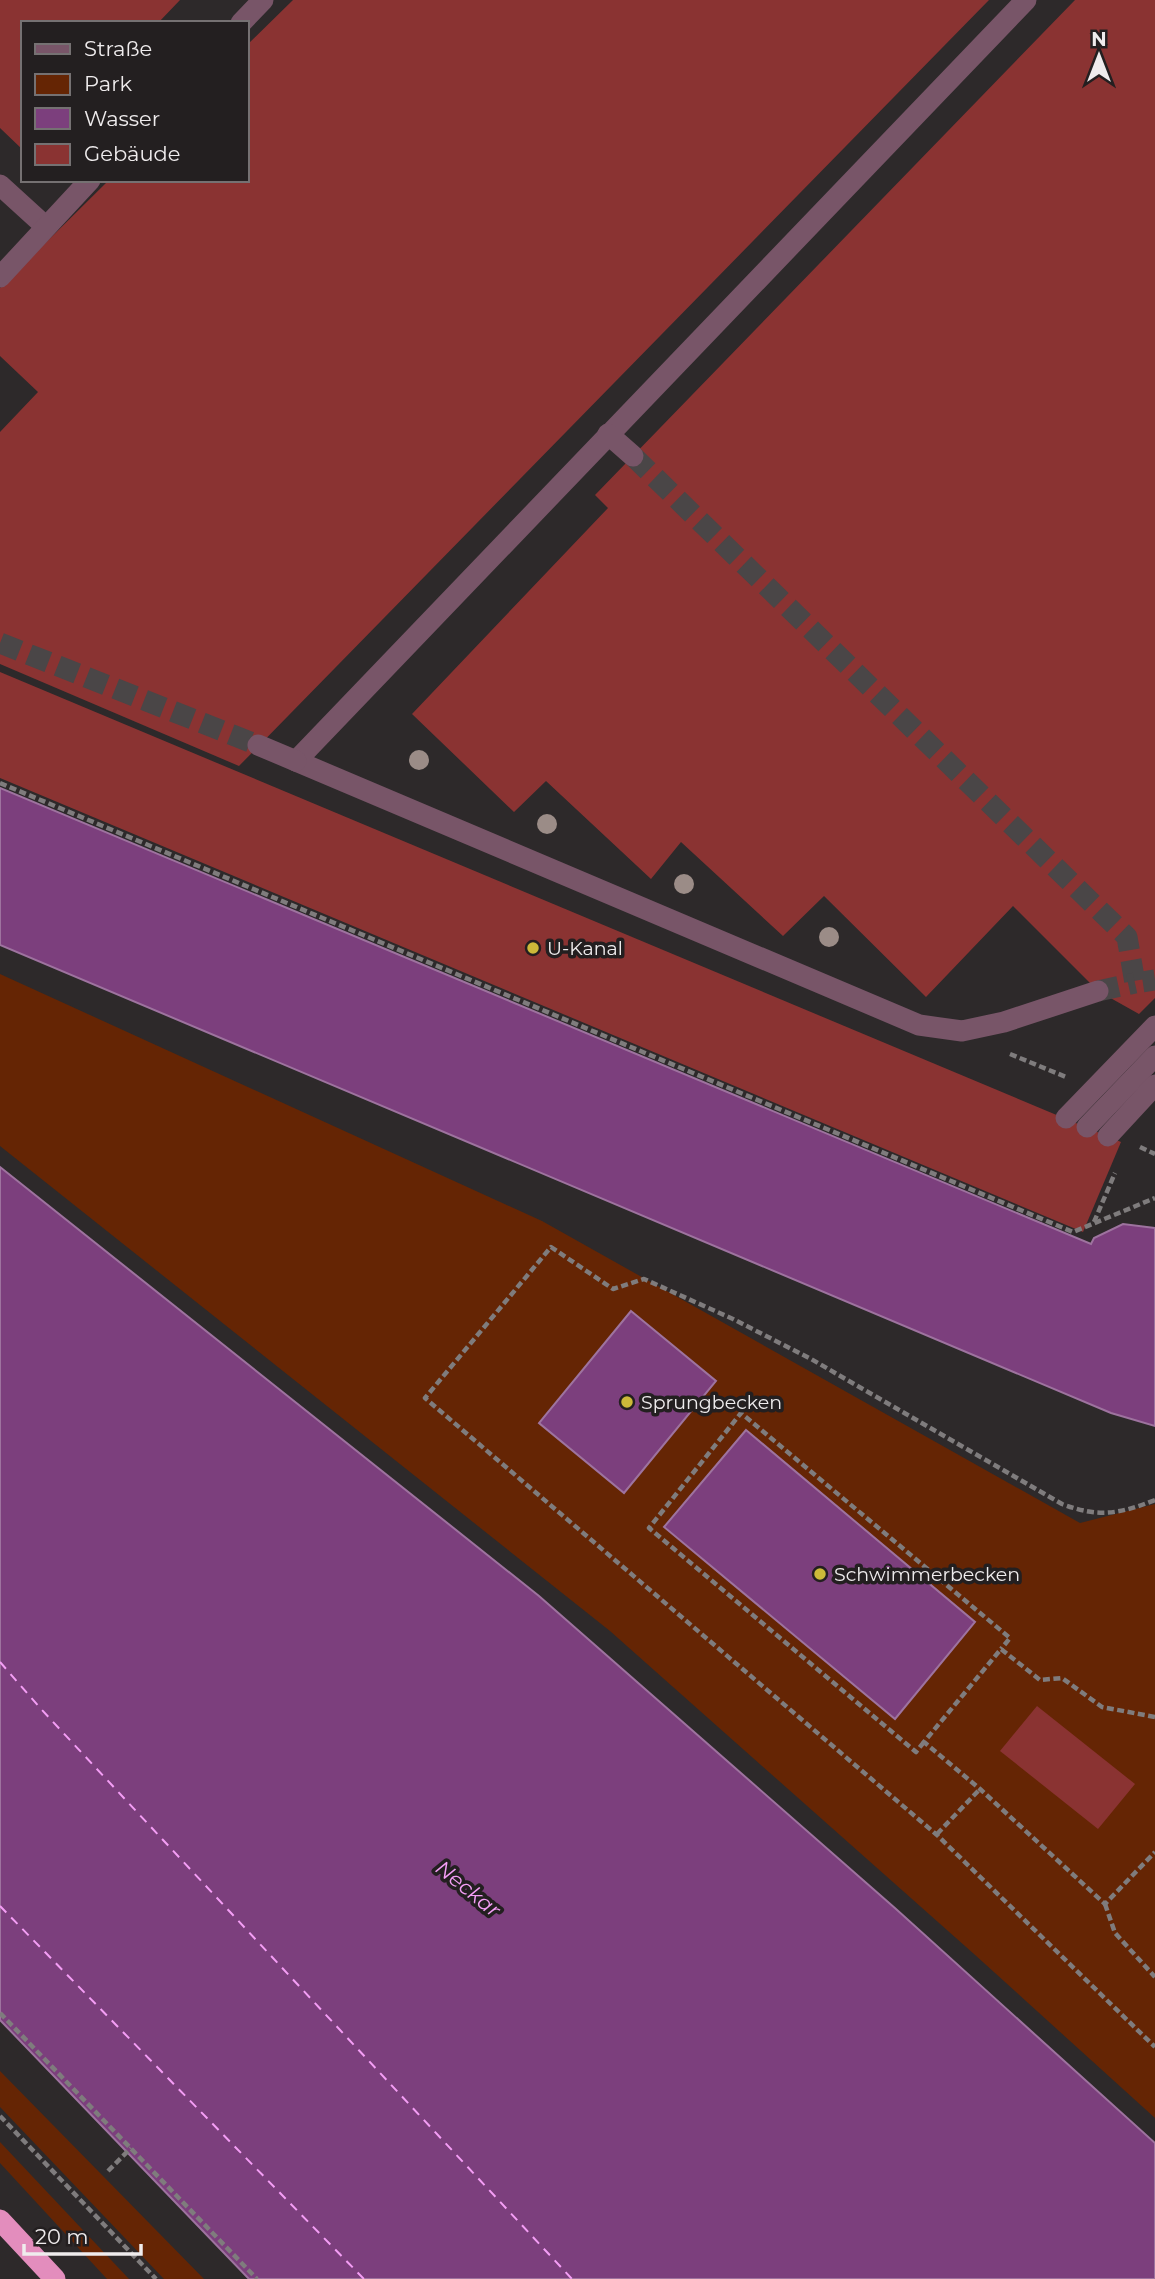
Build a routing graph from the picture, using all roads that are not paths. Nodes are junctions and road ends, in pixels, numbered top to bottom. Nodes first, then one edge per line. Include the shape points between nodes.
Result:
1 (263, 0) edge
2 (1026, 0) edge
3 (243, 21) edge
4 (88, 182) edge
5 (0, 185) edge
6 (45, 226) junction
7 (0, 277) edge
8 (608, 434) junction
9 (633, 456) tunnel mouth
10 (258, 745) tunnel mouth
11 (296, 761) junction
12 (1098, 991) tunnel mouth
13 (1155, 1026) edge
14 (1155, 1056) edge
15 (1155, 1085) edge
16 (1066, 1118) dead end
17 (1087, 1127) dead end
18 (1108, 1136) dead end
19 (0, 2220) edge
20 (55, 2279) edge

1 - 3 lane
2 - 8 lane
4 - 6 lane
5 - 6 lane
6 - 7 lane
8 - 9 lane
8 - 11 lane
10 - 11 lane
11 - 12 lane via 919,1025 962,1031
13 - 16 lane
14 - 17 lane
15 - 18 lane
19 - 20 highway

